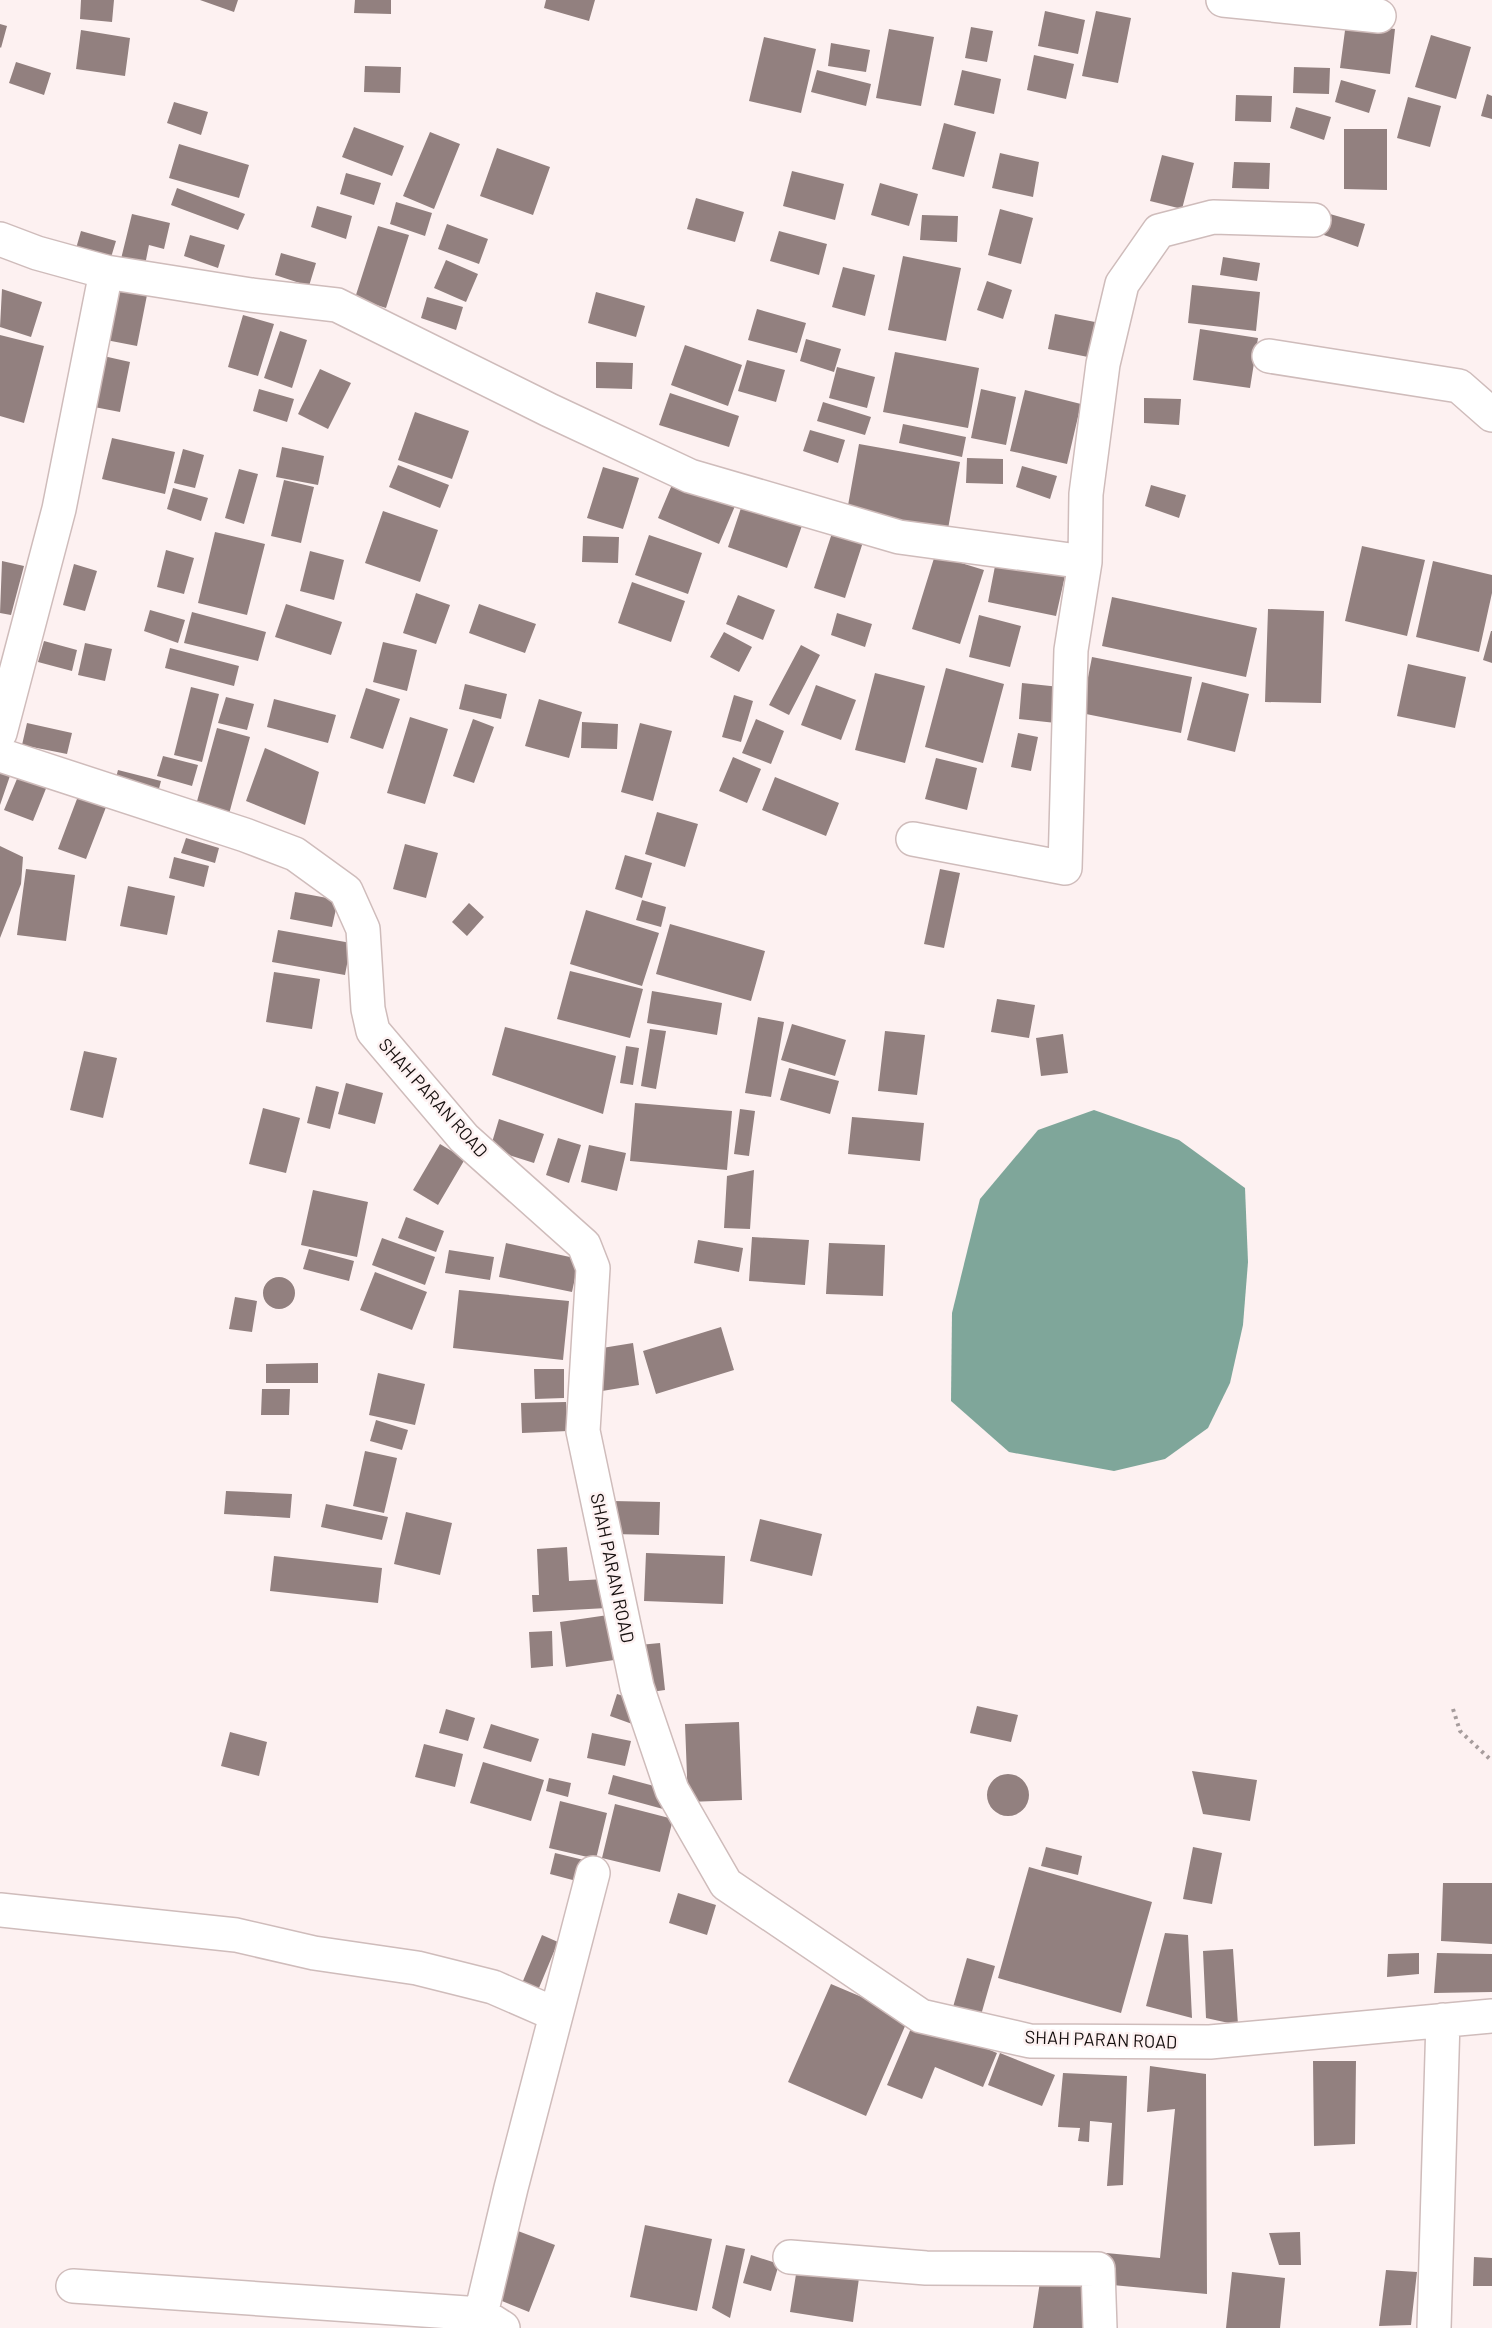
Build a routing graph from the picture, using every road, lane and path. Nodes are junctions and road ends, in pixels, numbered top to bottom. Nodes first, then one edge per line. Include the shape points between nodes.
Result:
1 (1223, 0) edge
2 (1379, 16) dead end
3 (1314, 220) dead end
4 (0, 239) edge
5 (106, 272) junction
6 (1269, 356) dead end
7 (1492, 415) edge
8 (1085, 562) junction
9 (0, 733) edge
10 (0, 755) edge
11 (913, 839) dead end
12 (1453, 1709) dead end
13 (1492, 1761) edge
14 (593, 1873) dead end
15 (0, 1910) edge
16 (555, 2014) junction
17 (1492, 2016) edge
18 (1443, 2020) junction
19 (790, 2257) dead end
20 (73, 2286) dead end
21 (492, 2321) edge
22 (1100, 2328) edge
23 (1434, 2328) edge

1 - 2 street
3 - 8 street via 1213,217 1159,231 1122,284 1104,364 1086,494
4 - 5 street
5 - 8 street via 337,305 690,476 899,537
5 - 9 street via 59,508
6 - 7 street via 1459,386
8 - 11 street via 1071,650 1065,868
10 - 18 street, SHAH PARAN ROAD via 295,854 346,891 363,929 373,1031 464,1138 584,1245 593,1268 583,1431 638,1687 672,1790 726,1884 921,2016 1030,2041 1210,2042
12 - 13 path via 1460,1731
14 - 16 street
15 - 16 street via 236,1935 314,1953 417,1968 493,1987
16 - 21 street
17 - 18 street, SHAH PARAN ROAD
18 - 23 street
19 - 22 street via 926,2268 1098,2269
20 - 21 street

